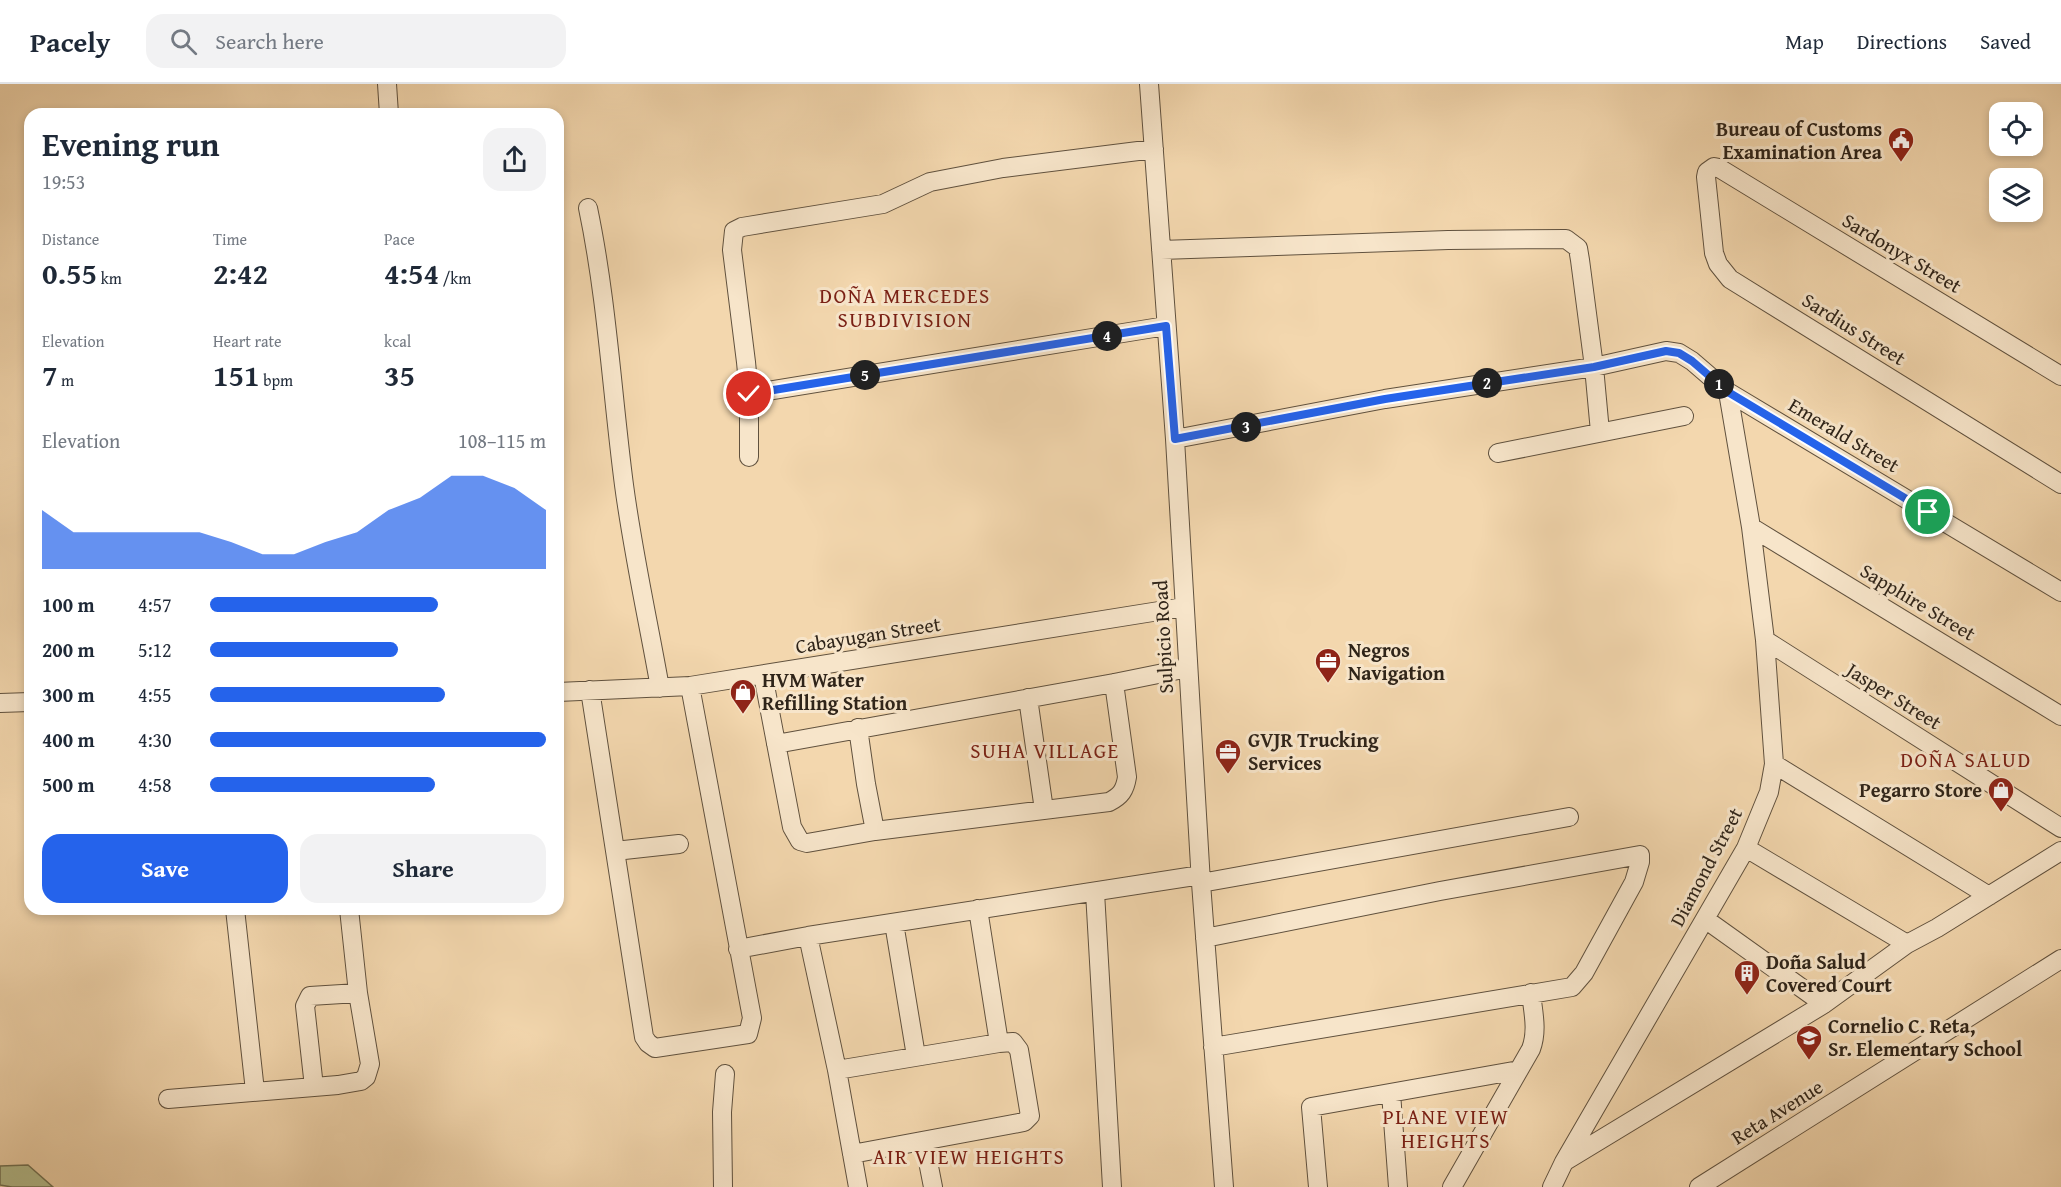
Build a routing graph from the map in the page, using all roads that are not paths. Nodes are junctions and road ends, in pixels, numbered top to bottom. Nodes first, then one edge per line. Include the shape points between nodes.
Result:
1 (387, 84) edge
2 (1149, 84) edge
3 (389, 108) edge
4 (1154, 149) junction
5 (1719, 168) joint
6 (588, 208) dead end
7 (1161, 250) junction
8 (1166, 326) junction
9 (1594, 367) junction
10 (2061, 376) edge
11 (1728, 392) junction
12 (749, 394) junction
13 (1684, 416) dead end
14 (1599, 432) junction
15 (1175, 439) junction
16 (1498, 453) dead end
17 (749, 457) dead end
18 (2061, 484) edge
19 (1751, 527) junction
20 (2061, 592) edge
21 (1184, 607) junction
22 (1765, 640) junction
23 (1188, 668) junction
24 (763, 675) junction
25 (1114, 683) junction
26 (690, 686) junction
27 (660, 688) junction
28 (590, 690) junction
29 (564, 692) edge
30 (1028, 698) junction
31 (24, 702) edge
32 (0, 703) edge
33 (2061, 716) edge
34 (858, 728) junction
35 (776, 744) junction
36 (1774, 764) junction
37 (1044, 810) junction
38 (1569, 817) dead end
39 (2061, 828) edge
40 (875, 831) junction
41 (679, 844) dead end
42 (1746, 848) junction
43 (615, 851) junction
44 (2061, 851) edge
45 (1201, 879) junction
46 (1095, 892) junction
47 (1989, 896) junction
48 (978, 909) junction
49 (236, 915) edge
50 (351, 915) edge
51 (1705, 919) junction
52 (894, 924) junction
53 (807, 936) junction
54 (1205, 938) junction
55 (1907, 944) junction
56 (738, 949) junction
57 (2061, 959) edge
58 (358, 993) junction
59 (1531, 993) junction
60 (1824, 1004) junction
61 (999, 1043) junction
62 (1213, 1047) junction
63 (916, 1056) junction
64 (837, 1070) junction
65 (1519, 1070) junction
66 (725, 1074) dead end
67 (314, 1087) junction
68 (255, 1091) junction
69 (1391, 1093) junction
70 (168, 1099) dead end
71 (924, 1140) junction
72 (852, 1154) junction
73 (1564, 1162) junction
74 (723, 1187) edge
75 (858, 1187) edge
76 (933, 1187) edge
77 (1112, 1187) edge
78 (1224, 1187) edge
79 (1318, 1187) edge
80 (1398, 1187) edge
81 (1452, 1187) edge
82 (1552, 1187) edge
83 (1699, 1187) edge

1 - 3 street
2 - 4 street, Sulpicio Road
4 - 7 street, Sulpicio Road
4 - 12 street via 1003,168 930,182 883,204 734,231 732,250
5 - 10 street, Sardonyx Street
5 - 18 street, Sardius Street via 1710,169 1706,177 1714,253 1730,279
6 - 27 street via 624,486
7 - 8 street, Sulpicio Road
7 - 9 street via 1566,239 1578,248
8 - 12 street
8 - 15 street, Sulpicio Road
9 - 11 street, Emerald Street via 1656,352 1679,353
9 - 14 street
9 - 15 street, Emerald Street via 1385,399
11 - 19 street, Diamond Street
11 - 20 street, Emerald Street
12 - 17 street
13 - 14 street
14 - 16 street
15 - 21 street, Sulpicio Road
19 - 22 street, Diamond Street
19 - 33 street, Sapphire Street
21 - 23 street, Sulpicio Road
21 - 24 street, Cabayugan Street
22 - 36 street, Diamond Street
22 - 39 street, Jasper Street
23 - 25 street
23 - 45 street, Sulpicio Road
24 - 26 street, Cabayugan Street
24 - 35 street
25 - 30 street
25 - 37 street via 1126,777 1122,793 1109,802
26 - 27 street, Cabayugan Street
26 - 56 street
27 - 28 street, Cabayugan Street
28 - 29 street, Cabayugan Street
28 - 43 street
30 - 34 street
30 - 37 street
31 - 32 street
34 - 35 street
34 - 40 street
35 - 40 street via 792,827 800,841
36 - 42 street, Diamond Street via 1769,792
36 - 47 street
37 - 40 street
38 - 45 street
41 - 43 street
42 - 51 street, Diamond Street
42 - 55 street
43 - 56 street via 648,1043 655,1048 748,1034 752,1018
44 - 47 street
45 - 46 street
45 - 54 street, Sulpicio Road
46 - 48 street
46 - 77 street
47 - 55 street
48 - 52 street
48 - 61 street
49 - 68 street
50 - 58 street
51 - 60 street
51 - 73 street, Diamond Street
52 - 53 street
52 - 63 street
53 - 56 street
53 - 64 street
54 - 59 street via 1640,855 1635,882 1578,981 1572,987
54 - 62 street, Sulpicio Road
55 - 60 street
57 - 83 street, Reta Avenue
58 - 67 street via 370,1064 366,1077 355,1083
58 - 67 street via 310,996 307,1000
59 - 62 street
59 - 65 street via 1535,1039
60 - 73 street
61 - 63 street
61 - 71 street via 1013,1042 1019,1050 1030,1116 1024,1122
62 - 78 street, Sulpicio Road
63 - 64 street
64 - 72 street
65 - 69 street
65 - 81 street
66 - 74 street
67 - 68 street
68 - 70 street
69 - 79 street via 1311,1107
69 - 80 street
71 - 72 street
71 - 76 street
72 - 75 street
73 - 82 street, Diamond Street

